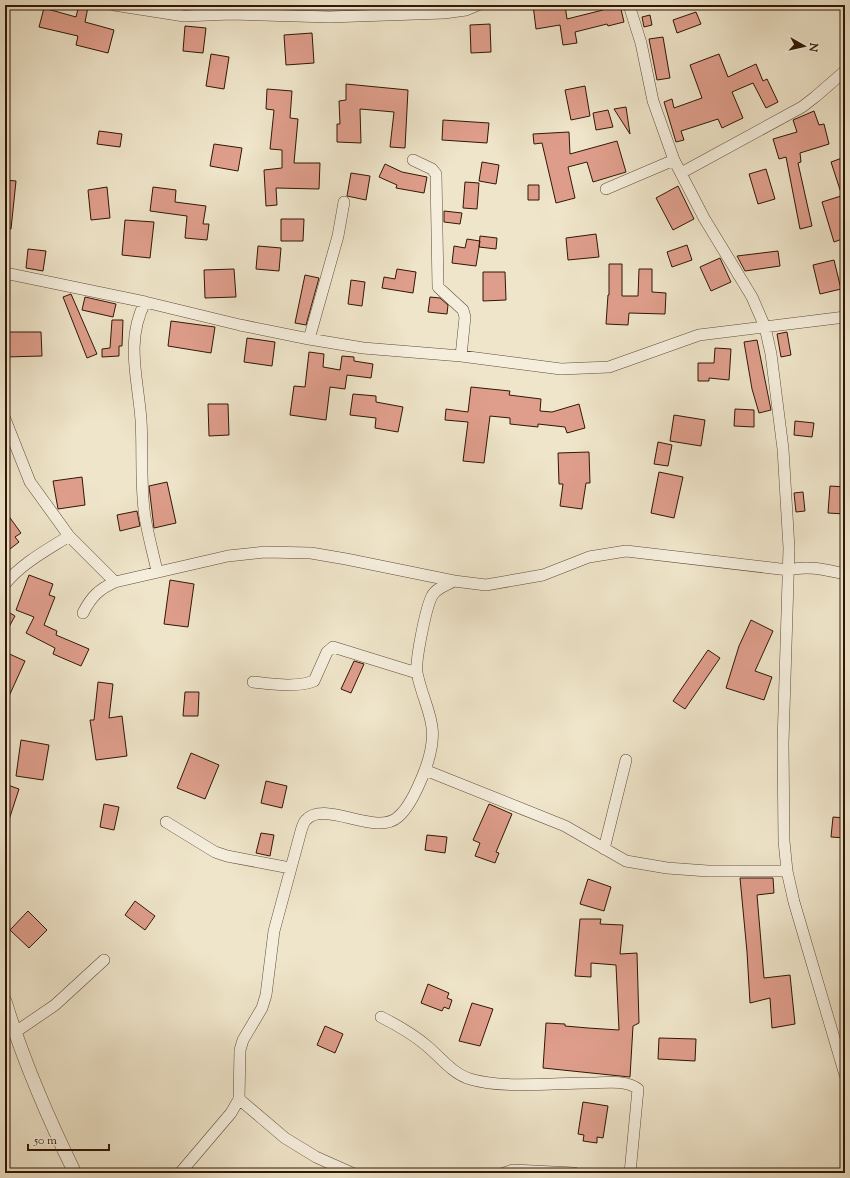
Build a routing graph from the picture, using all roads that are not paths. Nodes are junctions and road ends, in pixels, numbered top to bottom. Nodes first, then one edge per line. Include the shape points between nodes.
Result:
1 (114, 5) edge
2 (478, 5) edge
3 (629, 5) edge
4 (210, 10) edge
5 (845, 71) edge
6 (413, 160) dead end
7 (674, 160) junction
8 (681, 173) junction
9 (606, 189) dead end
10 (344, 202) dead end
11 (5, 273) edge
12 (145, 302) junction
13 (845, 317) edge
14 (765, 327) junction
15 (309, 339) junction
16 (461, 356) junction
17 (5, 419) edge
18 (69, 536) junction
19 (789, 570) junction
20 (157, 571) junction
21 (845, 574) edge
22 (454, 581) junction
23 (115, 582) junction
24 (5, 584) edge
25 (83, 613) dead end
26 (417, 672) junction
27 (253, 682) dead end
28 (626, 760) dead end
29 (425, 770) junction
30 (166, 822) dead end
31 (604, 849) junction
32 (290, 868) junction
33 (787, 871) junction
34 (104, 960) dead end
35 (5, 1001) edge
36 (381, 1017) dead end
37 (14, 1033) junction
38 (845, 1075) edge
39 (239, 1099) junction
40 (75, 1173) edge
41 (180, 1173) edge
42 (352, 1173) edge
43 (504, 1173) edge
44 (574, 1173) edge
45 (630, 1173) edge

1 - 4 street via 184,16
2 - 4 street via 466,10 437,13 329,17
3 - 7 street via 641,44 653,101
5 - 8 street via 802,107
6 - 16 street via 432,169 436,174 438,287 463,310 465,317
7 - 8 street
7 - 9 street
8 - 14 street via 704,218 749,291
10 - 15 street via 338,236
11 - 12 street
12 - 15 street
12 - 20 street via 135,328 133,346 145,517
13 - 14 street
14 - 16 street via 699,335 609,367 561,369
14 - 19 street via 783,449
15 - 16 street via 363,348
17 - 18 street via 30,482
18 - 23 street
18 - 24 street via 29,562
19 - 21 street via 800,567
19 - 22 street via 612,551 589,556 553,572 530,578 486,585
19 - 33 street via 783,743 784,841
20 - 22 street via 228,556 288,552 346,559
20 - 23 street
22 - 26 street via 440,588 432,596 416,656
23 - 25 street via 101,588 91,598
26 - 27 street via 333,647 327,652 314,680 307,684
26 - 29 street via 432,722 433,742
28 - 31 street
29 - 31 street via 565,826
29 - 32 street via 407,806 398,817 389,822 312,815 300,831
30 - 32 street via 215,852
31 - 33 street via 626,861 667,868
32 - 39 street via 274,931 264,1002 240,1050
33 - 38 street
34 - 37 street via 55,1005
35 - 37 street
36 - 45 street via 402,1028 469,1079 519,1085 633,1085 638,1089
37 - 40 street
39 - 41 street
39 - 42 street via 286,1138 316,1158
43 - 44 street via 513,1170

